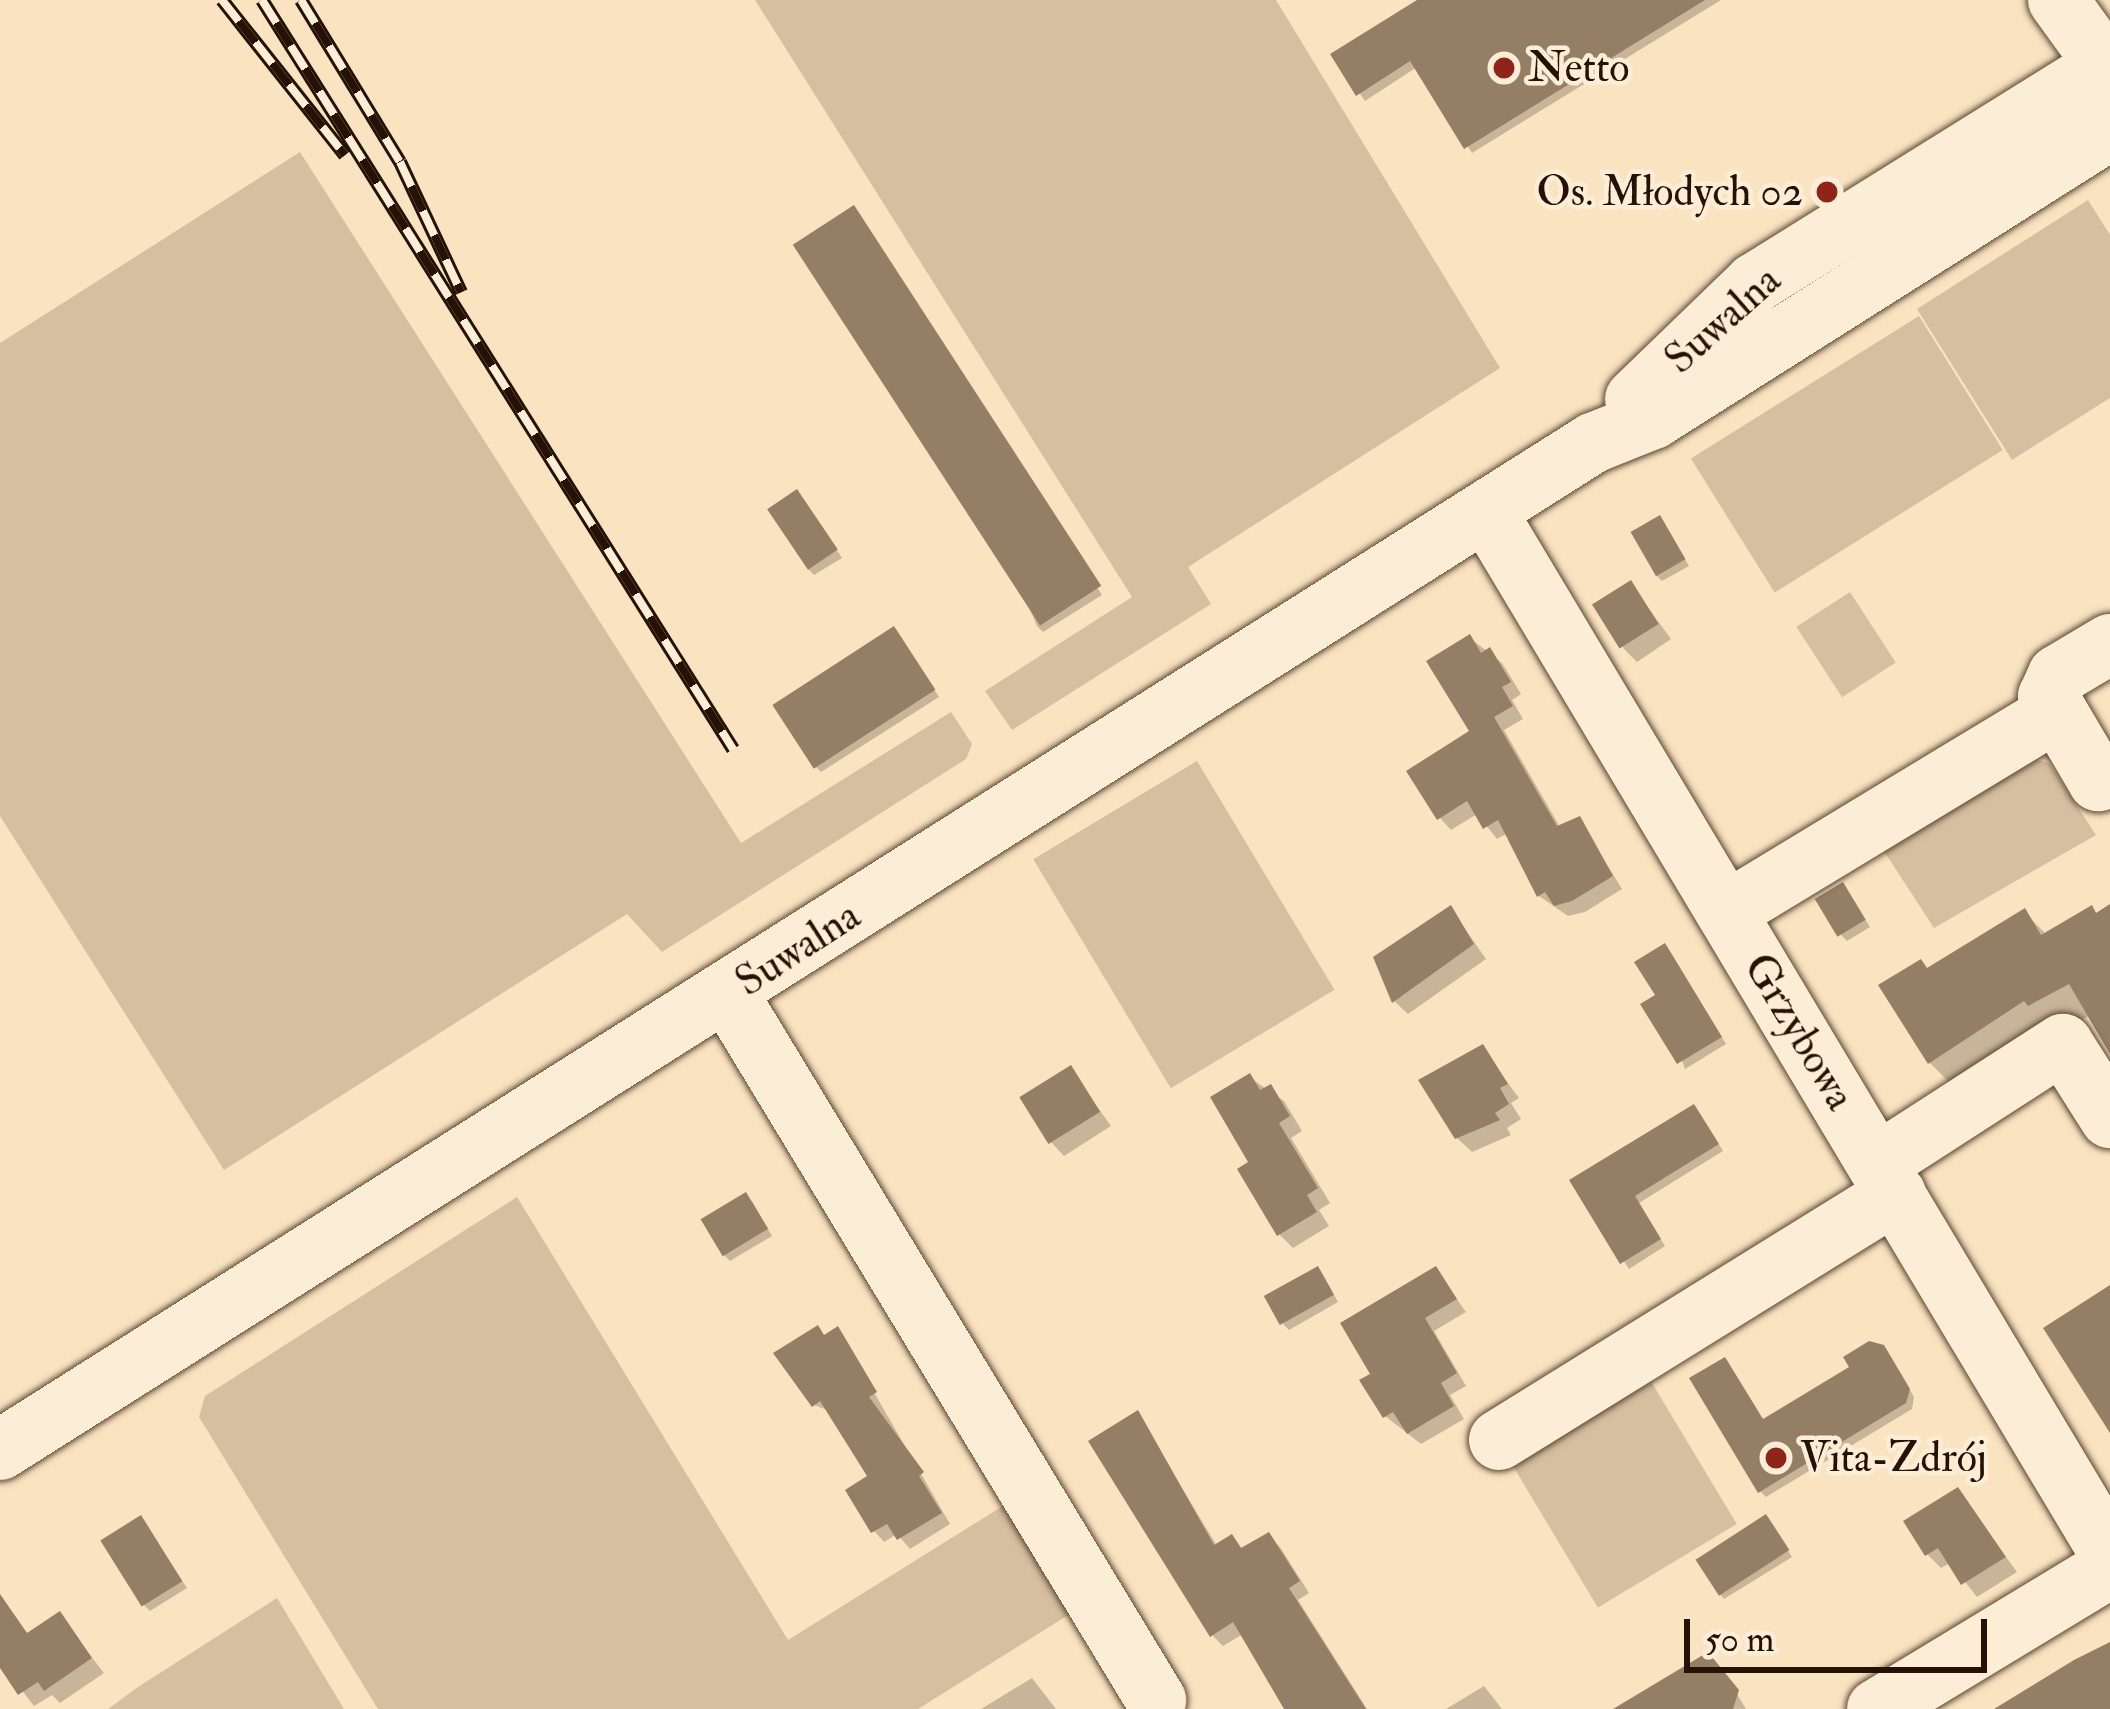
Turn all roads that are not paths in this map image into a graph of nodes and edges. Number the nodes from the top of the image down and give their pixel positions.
1 (2058, 0) edge
2 (2108, 66) edge
3 (2110, 130) edge
4 (1593, 442) junction
5 (1486, 511) junction
6 (2110, 644) edge
7 (2054, 714) junction
8 (2106, 785) edge
9 (1726, 912) junction
10 (728, 994) junction
11 (2110, 1118) edge
12 (1887, 1179) junction
13 (1499, 1441) dead end
14 (0, 1450) edge
15 (2110, 1554) edge
16 (2110, 1568) edge
17 (1156, 1700) dead end
18 (1877, 1709) edge

1 - 2 street
2 - 4 street, Suwalna
3 - 4 street, Suwalna
4 - 5 street, Suwalna
5 - 9 street, Grzybowa
5 - 10 street, Suwalna
6 - 7 street
7 - 8 street
7 - 9 street
9 - 12 street, Grzybowa
10 - 14 street, Suwalna
10 - 17 street
11 - 12 street
12 - 13 street
12 - 15 street, Grzybowa
16 - 18 street

